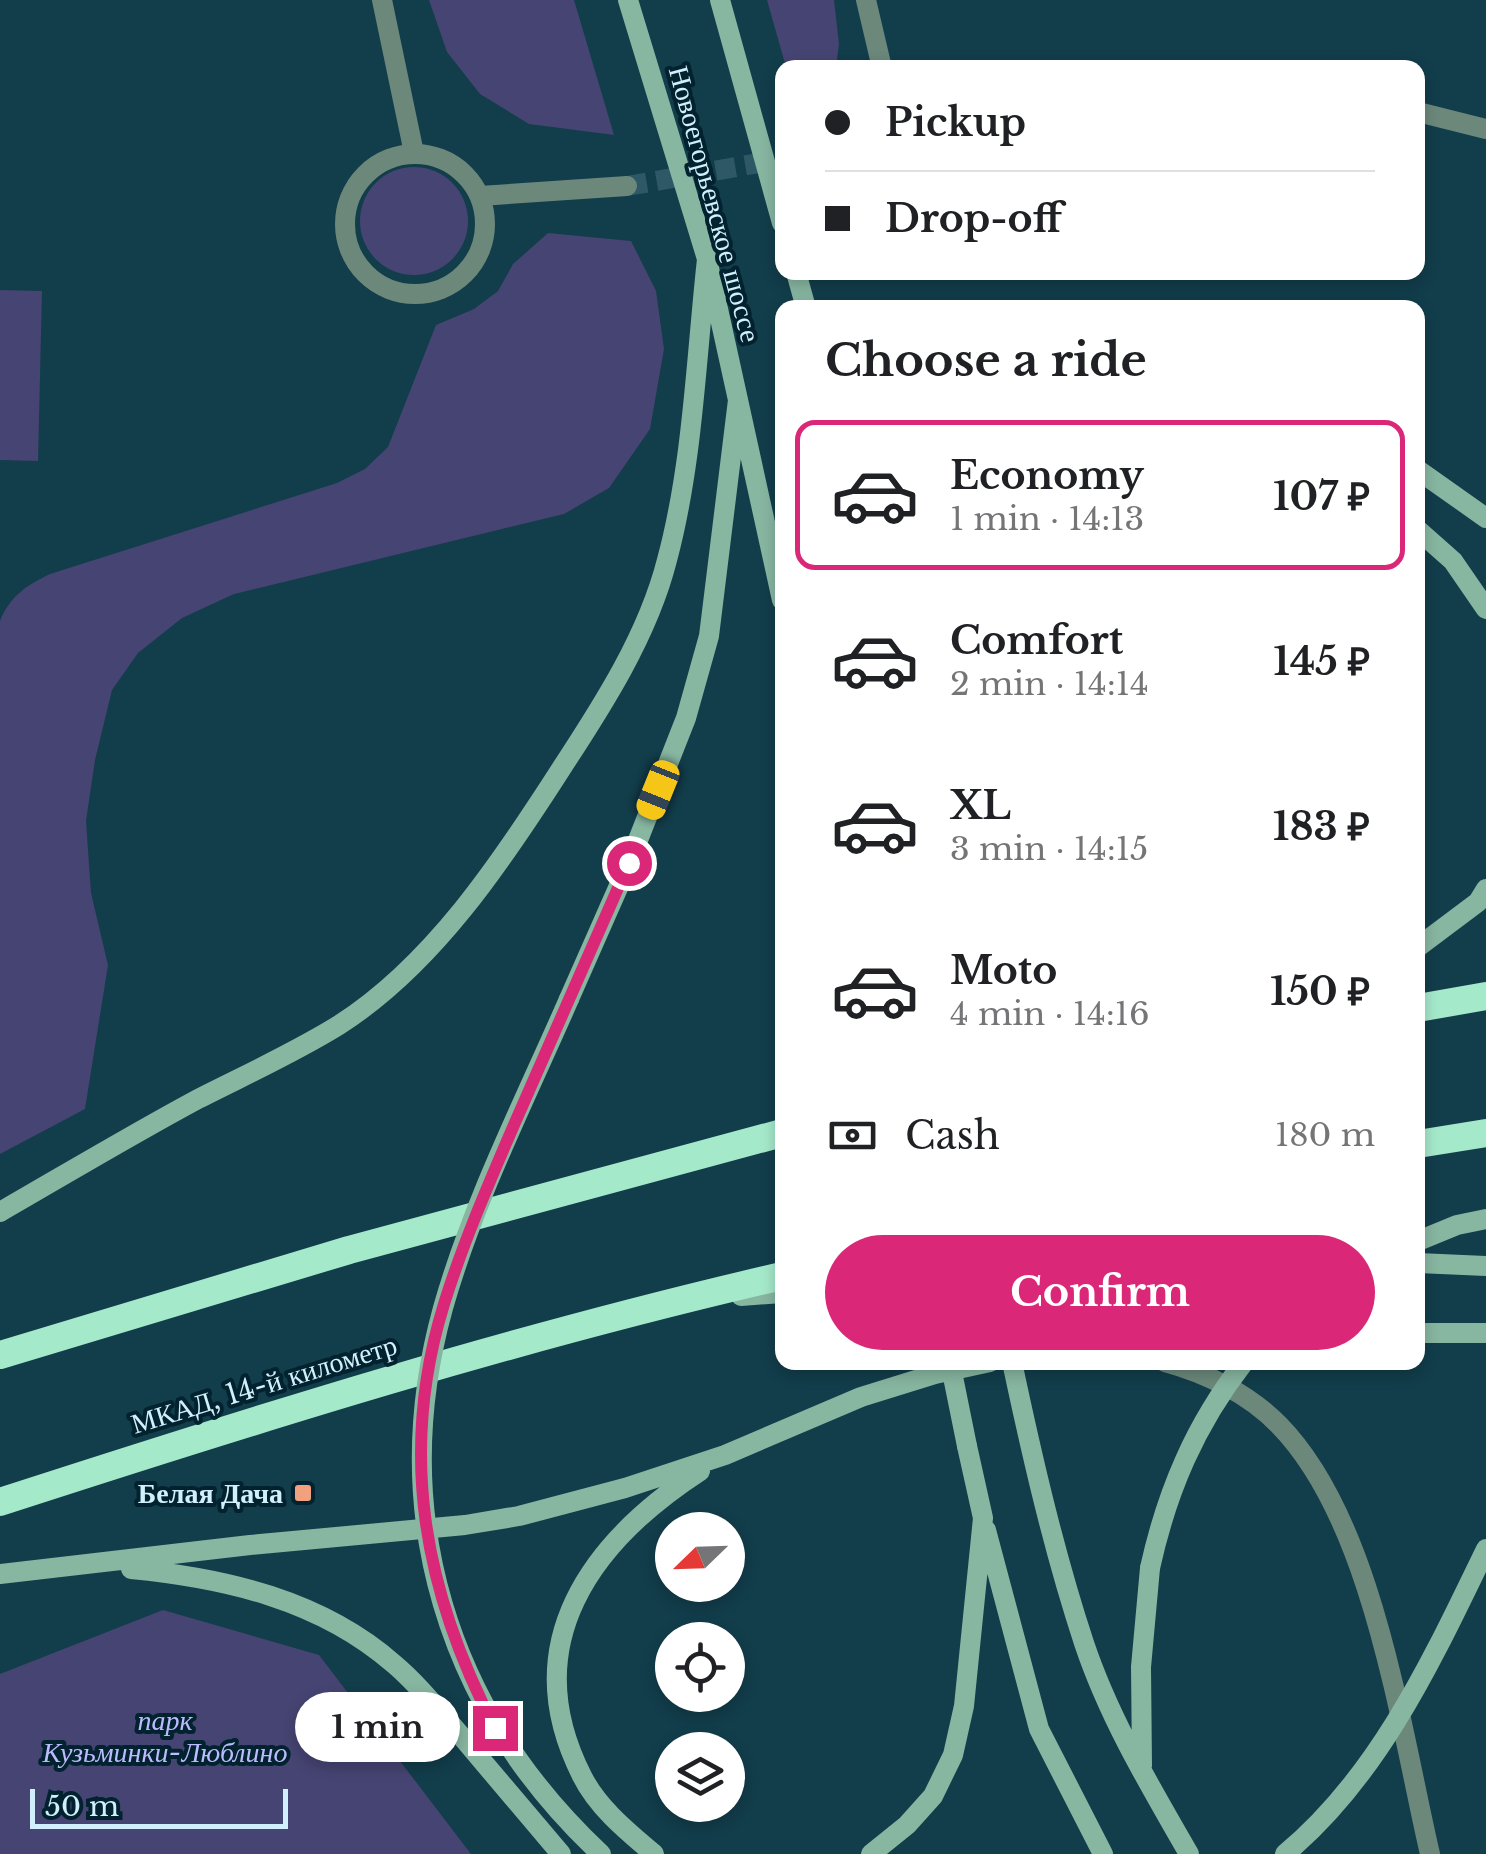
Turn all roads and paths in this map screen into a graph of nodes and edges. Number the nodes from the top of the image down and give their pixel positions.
1 (382, 0) edge
2 (628, 0) edge
3 (720, 0) edge
4 (866, 0) edge
5 (872, 27) junction
6 (870, 60) edge
7 (880, 60) edge
8 (1425, 114) edge
9 (1486, 130) edge
10 (414, 153) junction
11 (627, 186) tunnel mouth
12 (480, 196) junction
13 (775, 198) edge
14 (707, 260) junction
15 (738, 400) junction
16 (1425, 475) edge
17 (1486, 518) edge
18 (1425, 536) edge
19 (775, 568) edge
20 (1486, 609) edge
21 (1486, 889) edge
22 (1425, 942) edge
23 (1486, 996) edge
24 (1425, 1007) edge
25 (1486, 1133) edge
26 (775, 1135) edge
27 (1425, 1143) edge
28 (0, 1212) edge
29 (1486, 1219) edge
30 (1425, 1238) edge
31 (1425, 1264) edge
32 (1486, 1266) edge
33 (775, 1278) edge
34 (775, 1294) edge
35 (674, 1301) junction
36 (1486, 1332) edge
37 (1425, 1333) edge
38 (0, 1354) edge
39 (952, 1370) edge
40 (953, 1370) edge
41 (1014, 1370) edge
42 (1186, 1370) edge
43 (1238, 1370) edge
44 (725, 1455) junction
45 (0, 1502) edge
46 (983, 1518) junction
47 (1486, 1549) edge
48 (94, 1565) junction
49 (0, 1574) edge
50 (1142, 1773) junction
51 (561, 1854) edge
52 (601, 1854) edge
53 (654, 1854) edge
54 (871, 1854) edge
55 (1102, 1854) edge
56 (1189, 1854) edge
57 (1285, 1854) edge
58 (1430, 1854) edge

1 - 10 street
2 - 14 main road, Новоегорьевское шоссе
3 - 13 main road
4 - 5 street
5 - 6 street
5 - 7 street
8 - 9 street
10 - 12 street
10 - 12 street
11 - 12 street
14 - 15 main road, Новоегорьевское шоссе
14 - 28 main road
15 - 19 main road, Новоегорьевское шоссе
15 - 52 main road, bridge
16 - 17 main road
18 - 20 main road
21 - 22 main road
23 - 24 highway
25 - 27 highway
26 - 38 highway
29 - 30 main road
31 - 32 main road
33 - 35 highway, МКАД, 14-й километр
34 - 35 main road
35 - 45 highway, МКАД, 14-й километр
36 - 37 main road
39 - 46 main road, bridge
40 - 44 main road
41 - 50 main road
42 - 58 street
43 - 50 main road, bridge
44 - 48 main road
44 - 53 main road
46 - 54 main road
46 - 55 main road
47 - 57 main road, bridge
48 - 49 main road
48 - 51 main road
50 - 56 main road

